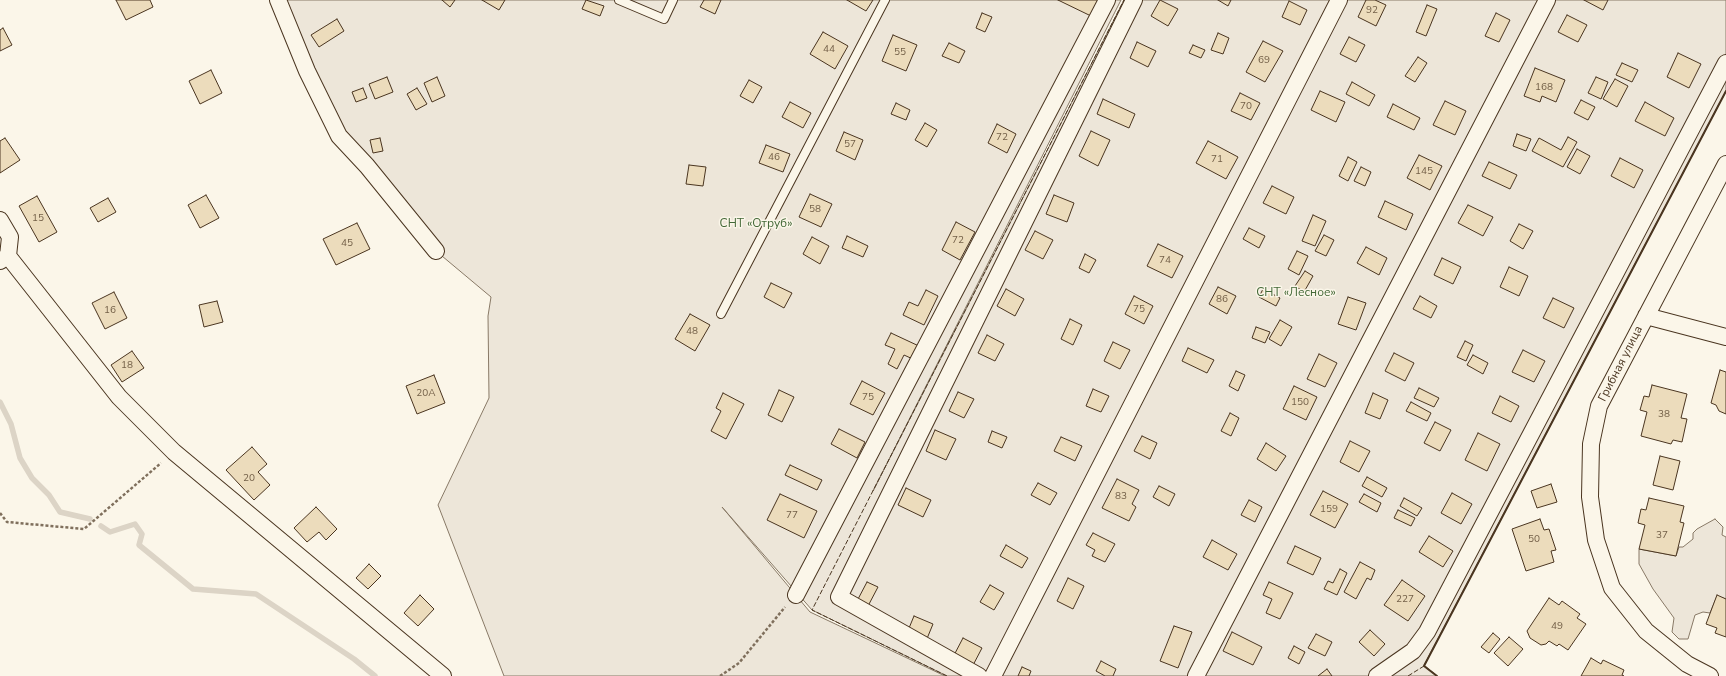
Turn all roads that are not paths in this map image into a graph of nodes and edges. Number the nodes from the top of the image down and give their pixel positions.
1 (278, 0) edge
2 (619, 0) edge
3 (673, 0) edge
4 (885, 0) edge
5 (1107, 0) edge
6 (1134, 0) edge
7 (1339, 0) edge
8 (1547, 0) edge
9 (1726, 63) edge
10 (1726, 164) edge
11 (0, 220) edge
12 (436, 251) dead end
13 (4, 258) edge
14 (721, 314) dead end
15 (1646, 316) junction
16 (1726, 338) edge
17 (796, 595) road end
18 (442, 676) edge
19 (979, 676) edge
20 (993, 676) edge
21 (1196, 676) edge
22 (1377, 676) edge
23 (1710, 676) edge

1 - 12 street
2 - 3 lane
4 - 14 lane
5 - 17 street
6 - 19 street
7 - 20 street
8 - 21 street
9 - 22 street
10 - 15 street, Грибная улица
11 - 13 street
13 - 18 street
15 - 16 street, Грибная улица
15 - 23 street, Грибная улица

